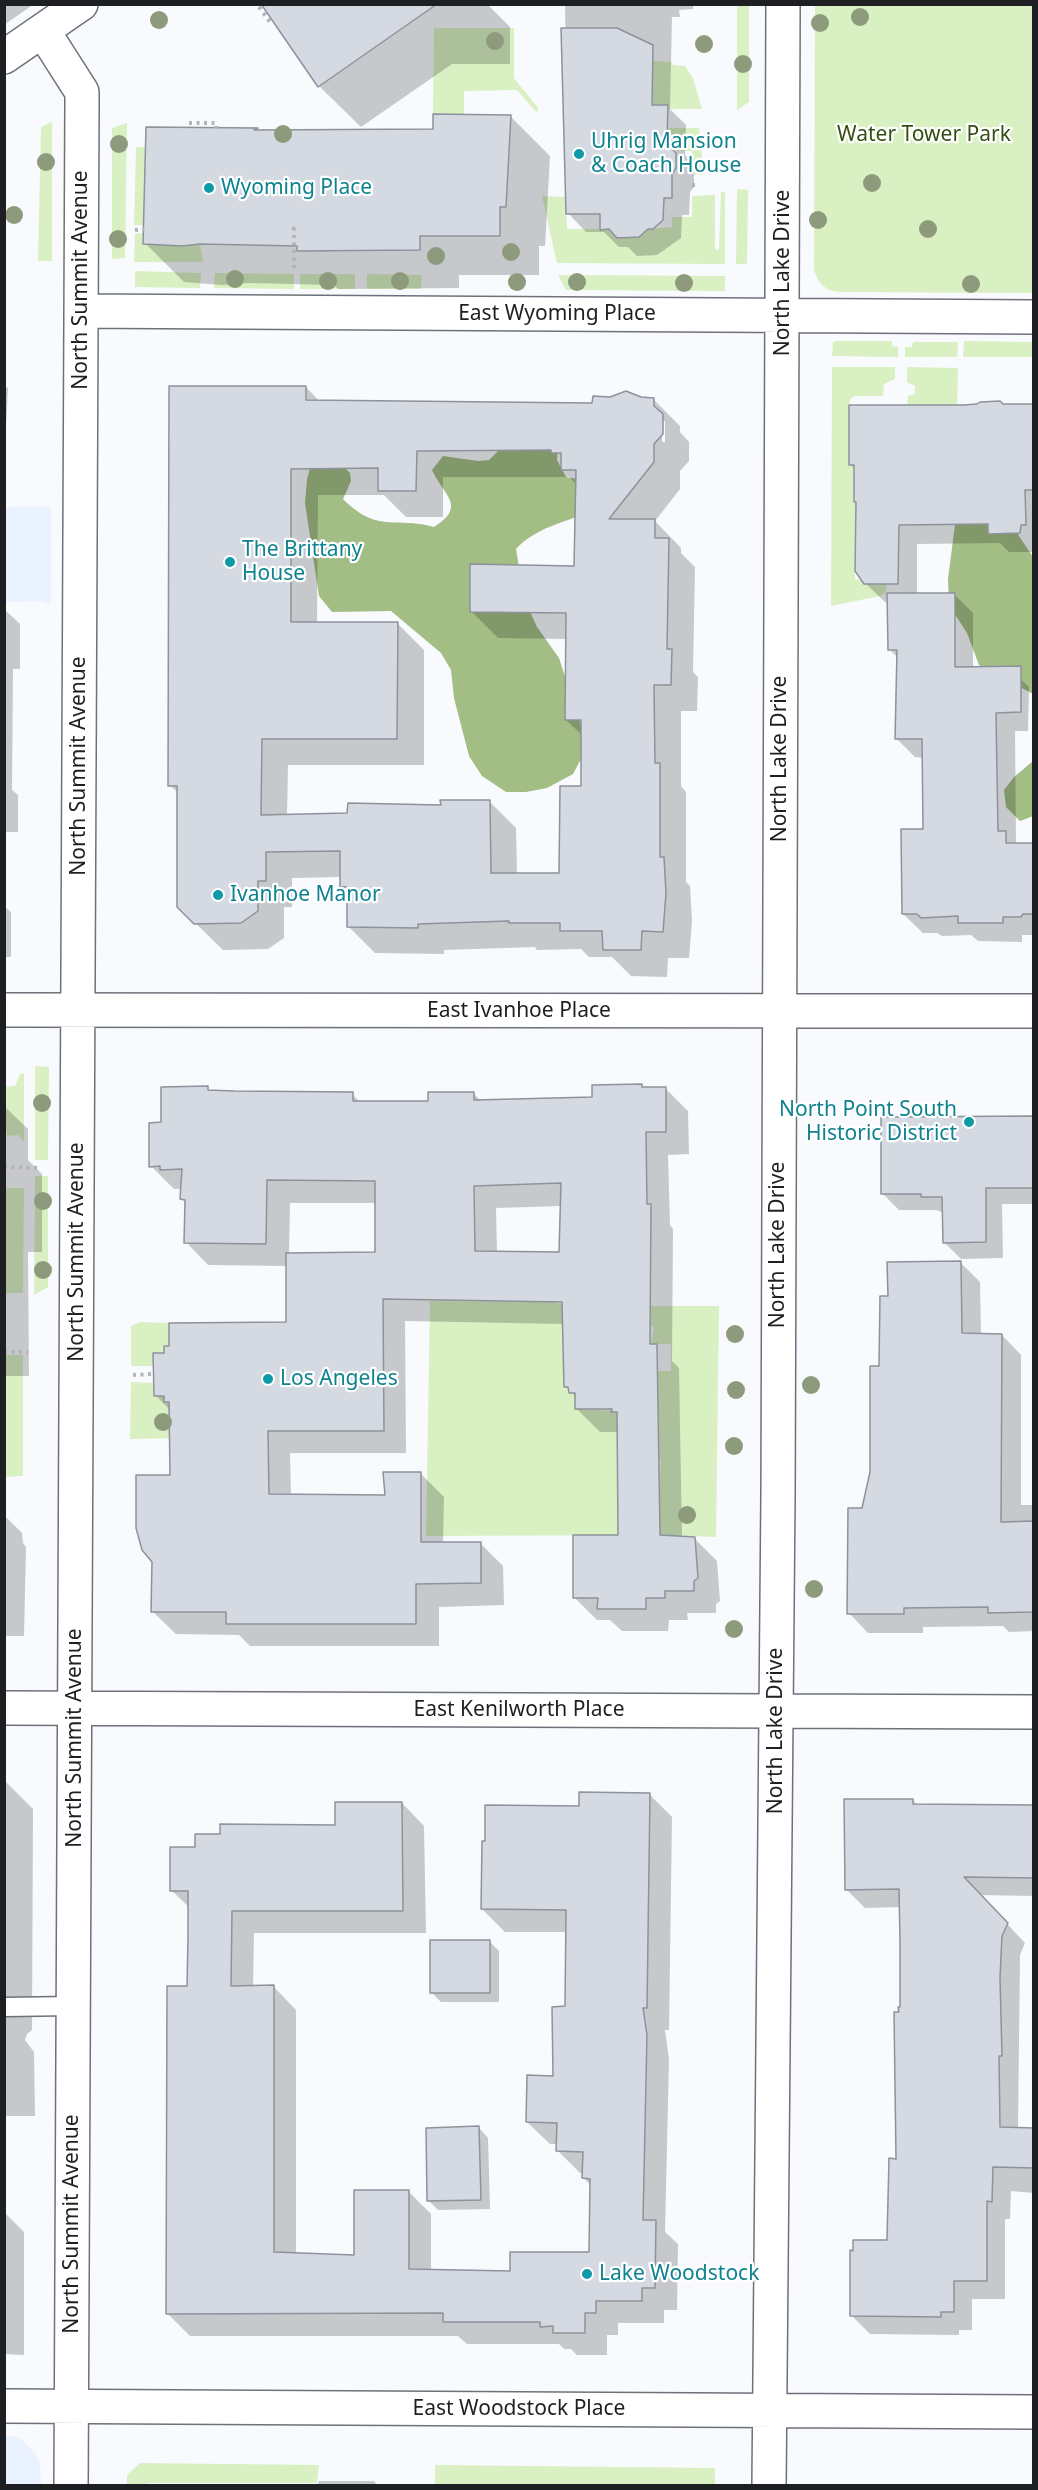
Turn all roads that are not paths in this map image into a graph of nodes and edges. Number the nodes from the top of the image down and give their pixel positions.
1 (81, 4) edge
2 (783, 4) edge
3 (43, 31) junction
4 (4, 57) edge
5 (81, 311) junction
6 (782, 315) junction
7 (1034, 316) edge
8 (4, 1010) edge
9 (78, 1011) junction
10 (779, 1011) junction
11 (1034, 1011) edge
12 (74, 1707) junction
13 (4, 1708) edge
14 (777, 1711) junction
15 (1034, 1712) edge
16 (73, 2006) junction
17 (4, 2007) edge
18 (4, 2406) edge
19 (71, 2407) junction
20 (770, 2410) junction
21 (1034, 2412) edge
22 (70, 2486) edge
23 (769, 2486) edge

1 - 3 street
2 - 6 street, North Lake Drive
3 - 4 street
3 - 5 street, North Summit Avenue
5 - 6 street, East Wyoming Place
5 - 9 street, North Summit Avenue
6 - 7 street, East Wyoming Place
6 - 10 street, North Lake Drive
8 - 9 street, East Ivanhoe Place
9 - 10 street, East Ivanhoe Place
9 - 12 street, North Summit Avenue
10 - 11 street, East Ivanhoe Place
10 - 14 street, North Lake Drive
12 - 13 street, East Kenilworth Place
12 - 14 street, East Kenilworth Place
12 - 16 street, North Summit Avenue
14 - 15 street, East Kenilworth Place
14 - 20 street, North Lake Drive
16 - 17 lane
16 - 19 street, North Summit Avenue
18 - 19 street, East Woodstock Place
19 - 20 street, East Woodstock Place
19 - 22 street, North Summit Avenue
20 - 21 street, East Woodstock Place
20 - 23 street, North Lake Drive

